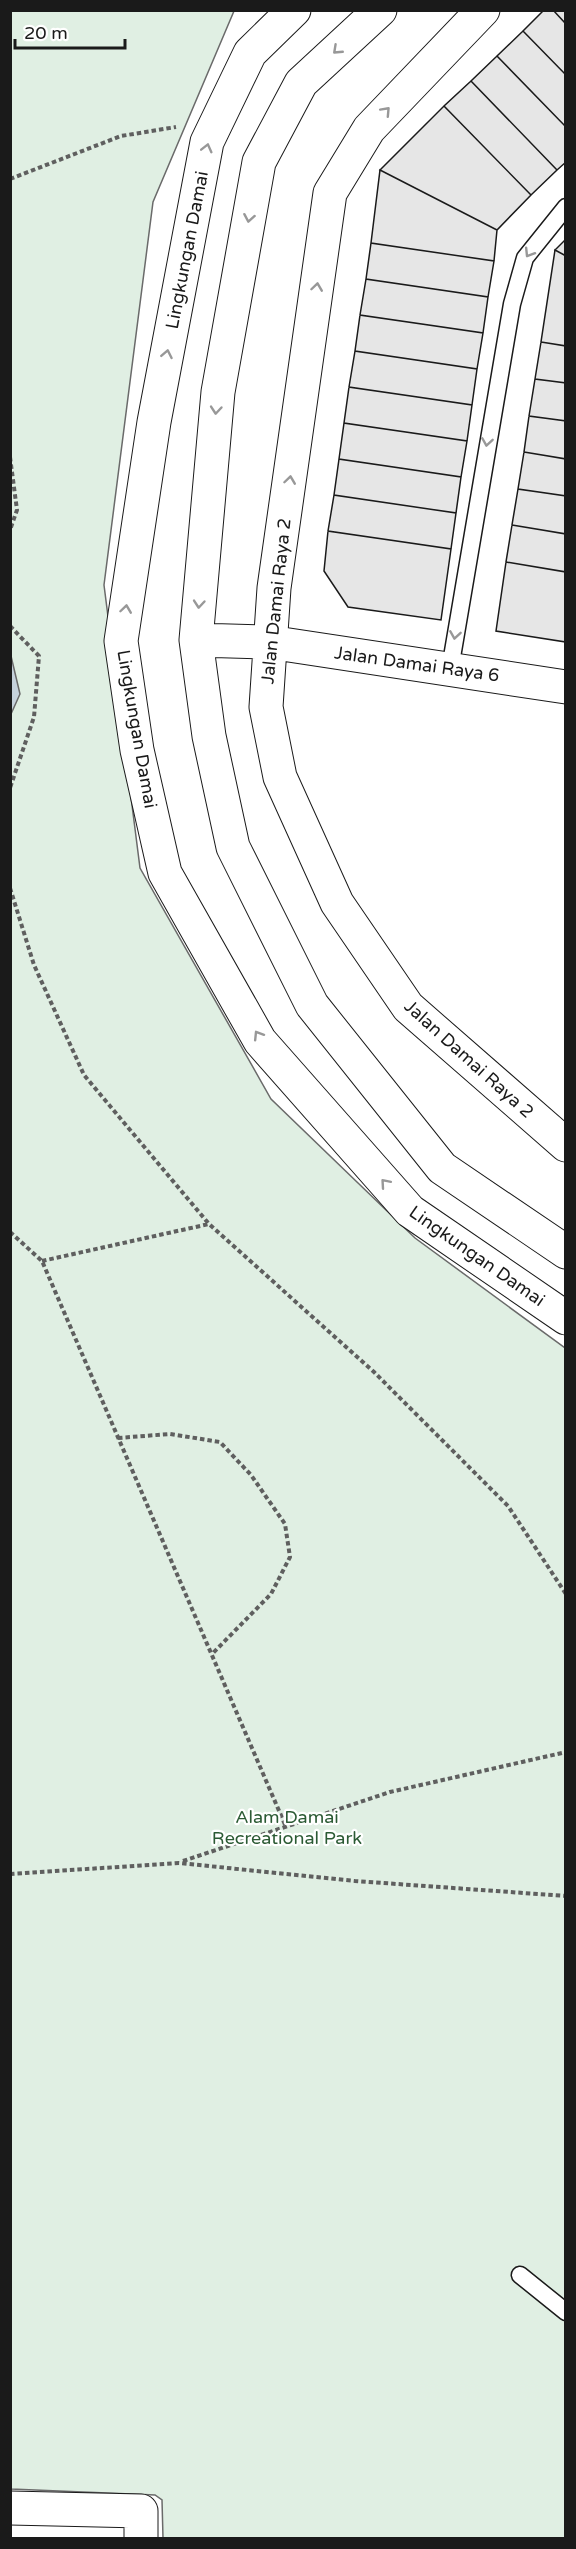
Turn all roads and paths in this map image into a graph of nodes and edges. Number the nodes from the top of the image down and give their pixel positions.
1 (294, 10) edge
2 (380, 10) edge
3 (483, 10) edge
4 (218, 120) junction
5 (10, 179) edge
6 (566, 207) edge
7 (10, 457) edge
8 (10, 530) edge
9 (10, 626) edge
10 (196, 640) junction
11 (269, 642) junction
12 (450, 669) junction
13 (566, 687) edge
14 (10, 788) edge
15 (10, 888) edge
16 (566, 1144) edge
17 (209, 1224) junction
18 (10, 1232) edge
19 (566, 1252) edge
20 (42, 1261) junction
21 (566, 1318) edge
22 (118, 1438) junction
23 (566, 1594) edge
24 (212, 1654) junction
25 (566, 1752) edge
26 (286, 1827) junction
27 (179, 1863) junction
28 (10, 1874) edge
29 (566, 1896) edge
30 (520, 2275) dead end
31 (566, 2312) edge
32 (10, 2508) edge
33 (141, 2538) edge

1 - 4 street, Lingkungan Damai
2 -> 10 street
11 -> 3 street, Jalan Damai Raya 2
4 - 5 path
21 -> 4 street, Lingkungan Damai
6 -> 12 lane
7 - 8 path
9 - 14 path
10 - 11 street, Jalan Damai Raya 6
10 - 19 street
11 - 12 street, Jalan Damai Raya 6
11 - 16 street, Jalan Damai Raya 2
12 - 13 street, Jalan Damai Raya 6
15 - 17 path
17 - 20 path
17 - 23 path
18 - 20 path
20 - 22 path
22 - 24 path
22 - 24 path
24 - 26 path
25 - 26 path
26 - 27 path
27 - 28 path
27 - 29 path
30 - 31 lane
32 - 33 street

